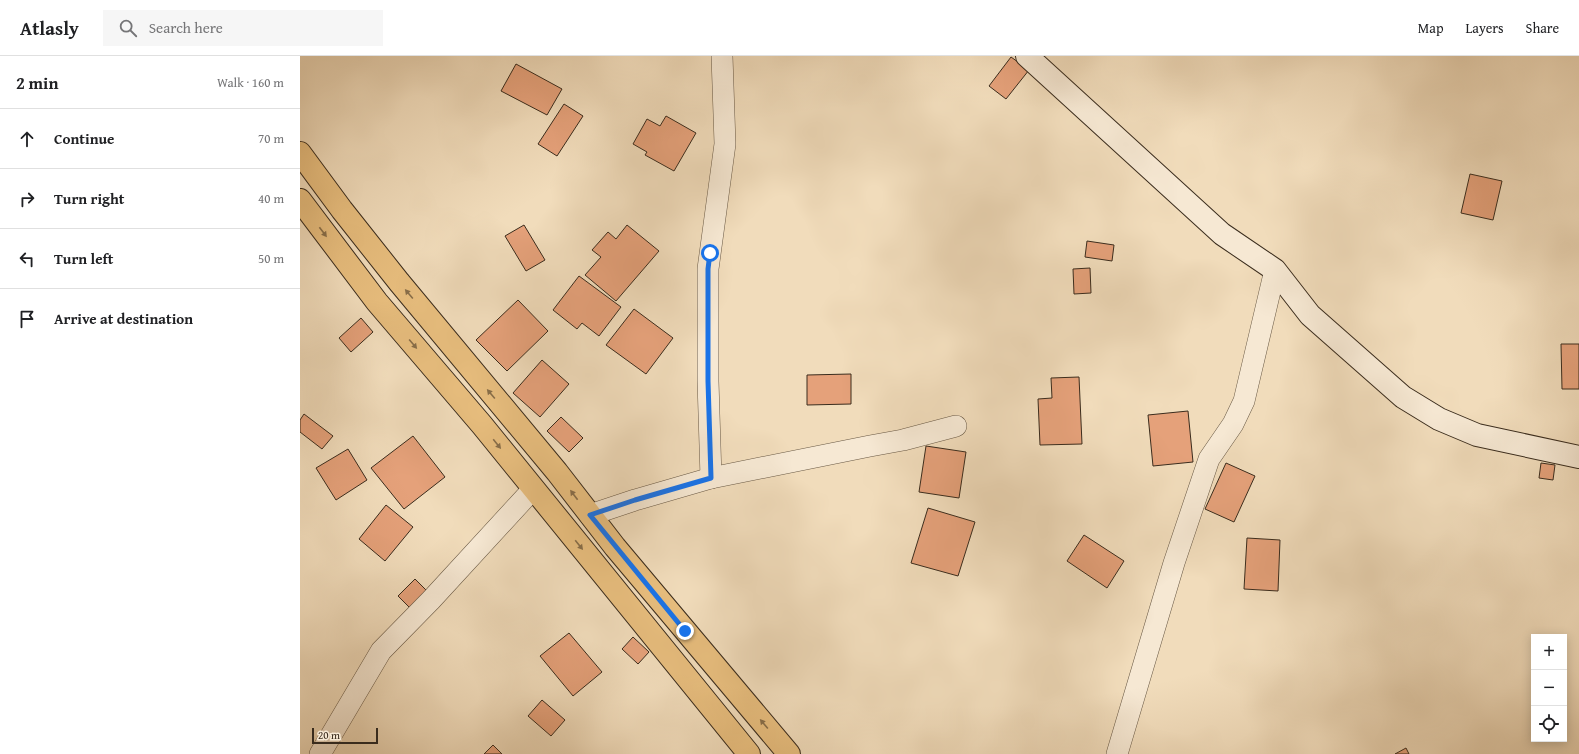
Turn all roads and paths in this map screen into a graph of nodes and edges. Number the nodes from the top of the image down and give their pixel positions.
1 (722, 56) edge
2 (1027, 56) edge
3 (300, 153) edge
4 (300, 200) edge
5 (1275, 270) junction
6 (956, 426) dead end
7 (1579, 456) edge
8 (711, 478) junction
9 (533, 489) junction
10 (590, 515) junction
11 (320, 754) edge
12 (749, 754) edge
13 (789, 754) edge
14 (1117, 754) edge

1 - 8 street
2 - 5 main road
10 -> 3 main road
4 -> 9 main road
5 - 7 main road
5 - 14 street
6 - 8 street
8 - 10 street
9 - 11 street
9 -> 12 main road
13 -> 10 main road

